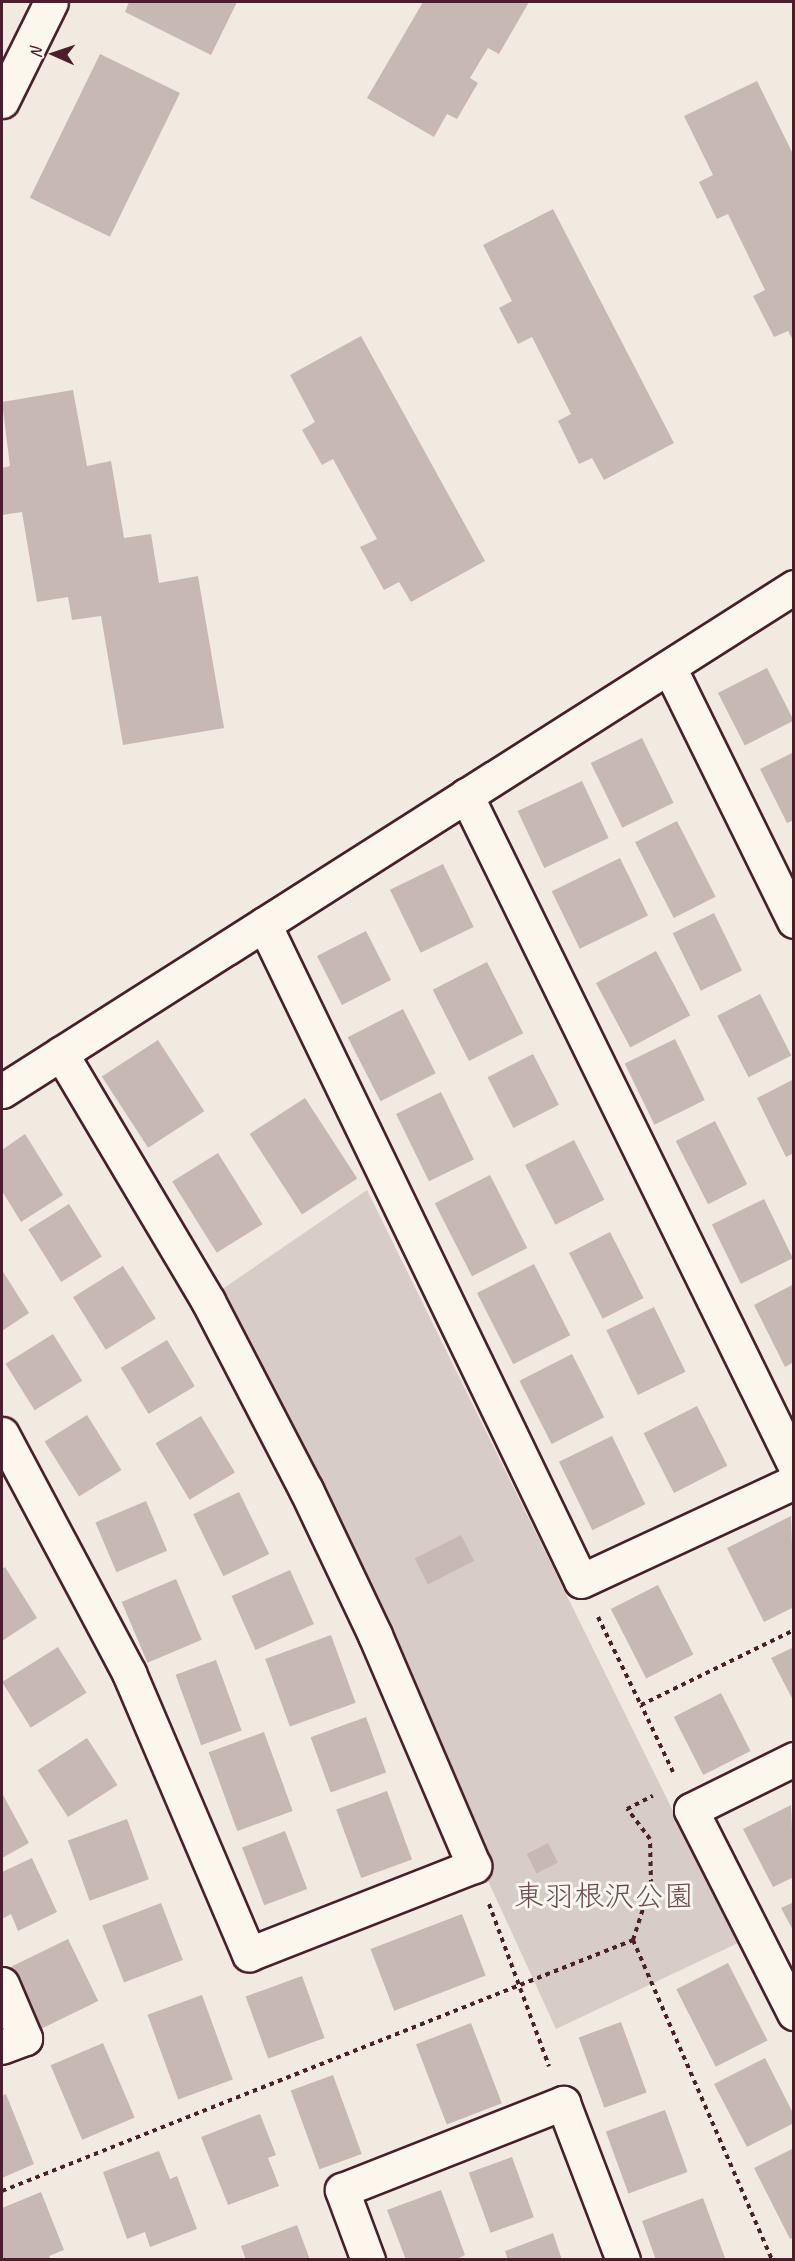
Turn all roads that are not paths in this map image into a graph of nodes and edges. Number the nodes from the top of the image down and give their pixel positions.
1 (51, 2) edge
2 (2, 101) edge
3 (794, 587) edge
4 (669, 666) junction
5 (466, 795) junction
6 (794, 921) edge
7 (264, 924) junction
8 (61, 1053) junction
9 (2, 1090) edge
10 (2, 1434) edge
11 (794, 1464) edge
12 (794, 1482) edge
13 (794, 1759) edge
14 (2, 1984) edge
15 (794, 2013) edge
16 (2, 2047) edge
17 (368, 2259) edge
18 (623, 2259) edge

1 - 2 street
3 - 4 street
4 - 5 street
4 - 6 street
5 - 7 street
5 - 11 street
7 - 8 street
7 - 12 street
8 - 9 street
8 - 10 street
13 - 15 street
14 - 16 street
17 - 18 street

